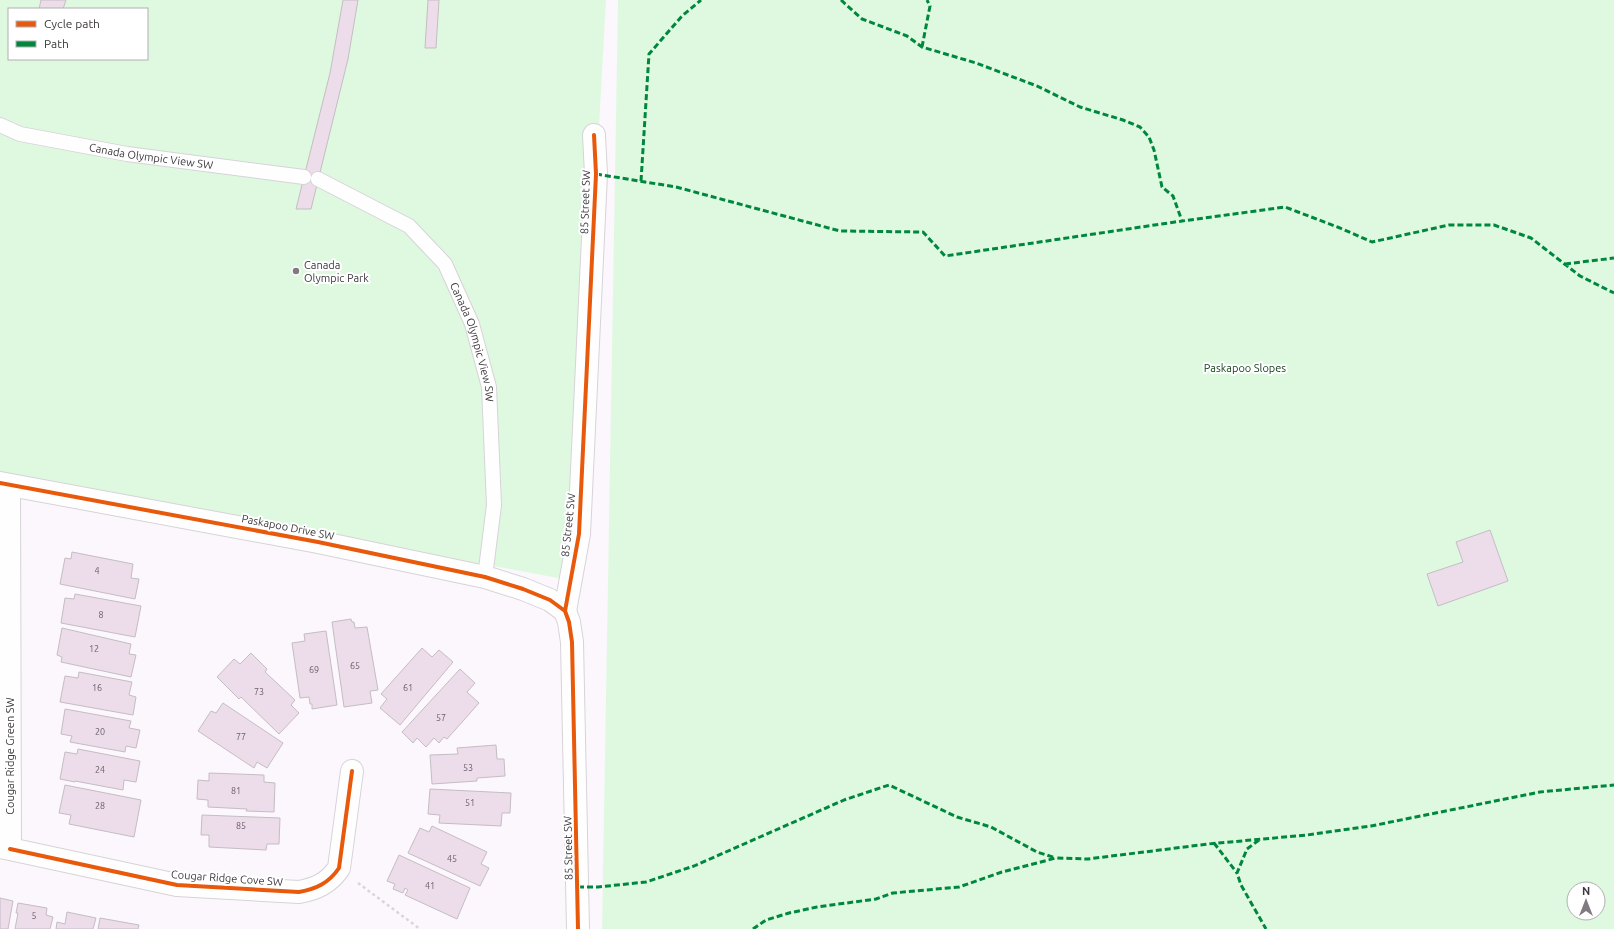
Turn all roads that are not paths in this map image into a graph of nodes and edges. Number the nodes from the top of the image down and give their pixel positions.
1 (0, 125) edge
2 (594, 135) dead end
3 (304, 177) dead end
4 (318, 179) dead end
5 (5, 484) edge
6 (485, 577) junction
7 (565, 612) junction
8 (352, 771) dead end
9 (5, 848) edge
10 (579, 924) edge

1 - 3 lane, Canada Olympic View SW
2 - 7 street, 85 Street SW
4 - 6 lane, Canada Olympic View SW
5 - 6 street, Paskapoo Drive SW
5 - 9 street, Cougar Ridge Green SW
6 - 7 street, Paskapoo Drive SW
7 - 10 street, 85 Street SW
8 - 9 street, Cougar Ridge Cove SW

